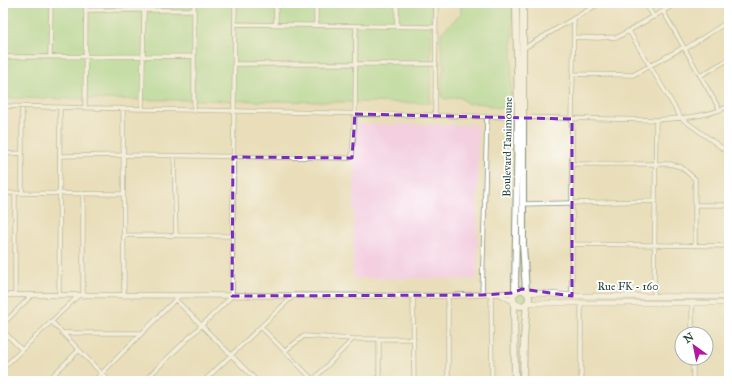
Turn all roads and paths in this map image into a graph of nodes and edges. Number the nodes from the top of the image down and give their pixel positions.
1 (51, 3) edge
2 (86, 3) edge
3 (132, 3) edge
4 (194, 3) edge
5 (235, 3) edge
6 (276, 3) edge
7 (316, 3) edge
8 (396, 3) edge
9 (436, 3) edge
10 (516, 3) edge
11 (523, 3) edge
12 (600, 3) edge
13 (645, 3) edge
14 (677, 3) edge
15 (726, 3) edge
16 (729, 7) edge
17 (86, 10) junction
18 (132, 10) junction
19 (144, 10) junction
20 (194, 10) junction
21 (663, 11) junction
22 (654, 17) junction
23 (574, 18) junction
24 (729, 21) edge
25 (235, 24) junction
26 (276, 24) junction
27 (316, 25) junction
28 (356, 26) junction
29 (397, 26) junction
30 (436, 27) junction
31 (628, 31) junction
32 (574, 37) junction
33 (524, 48) junction
34 (684, 48) junction
35 (3, 56) edge
36 (50, 56) junction
37 (85, 56) junction
38 (143, 56) junction
39 (194, 56) junction
40 (729, 59) edge
41 (234, 64) junction
42 (356, 64) junction
43 (436, 64) junction
44 (650, 66) junction
45 (573, 74) junction
46 (700, 76) junction
47 (3, 106) edge
48 (729, 106) edge
49 (22, 107) junction
50 (60, 108) junction
51 (85, 108) junction
52 (123, 109) junction
53 (142, 110) junction
54 (194, 110) junction
55 (720, 110) junction
56 (234, 111) junction
57 (355, 114) junction
58 (435, 116) junction
59 (487, 117) junction
60 (521, 118) junction
61 (572, 118) junction
62 (681, 118) junction
63 (656, 120) junction
64 (729, 153) edge
65 (3, 154) edge
66 (22, 154) junction
67 (123, 155) junction
68 (60, 156) junction
69 (174, 156) junction
70 (233, 157) junction
71 (572, 164) junction
72 (656, 164) junction
73 (3, 193) edge
74 (22, 193) junction
75 (15, 194) junction
76 (59, 194) junction
77 (83, 194) junction
78 (124, 194) junction
79 (656, 201) junction
80 (572, 203) junction
81 (524, 204) junction
82 (695, 205) junction
83 (729, 205) edge
84 (124, 235) junction
85 (176, 235) junction
86 (232, 236) junction
87 (572, 244) junction
88 (655, 245) junction
89 (695, 246) junction
90 (729, 246) edge
91 (526, 291) junction
92 (514, 292) junction
93 (500, 294) junction
94 (3, 295) edge
95 (14, 295) junction
96 (32, 295) junction
97 (482, 295) junction
98 (491, 295) junction
99 (59, 296) junction
100 (81, 296) junction
101 (124, 296) junction
102 (232, 296) junction
103 (294, 296) junction
104 (413, 296) junction
105 (448, 296) junction
106 (572, 296) junction
107 (654, 296) junction
108 (729, 297) edge
109 (178, 298) junction
110 (581, 302) junction
111 (692, 302) junction
112 (514, 303) junction
113 (527, 303) junction
114 (729, 303) edge
115 (52, 322) junction
116 (3, 324) edge
117 (201, 325) junction
118 (692, 326) edge
119 (261, 327) junction
120 (3, 331) edge
121 (62, 333) junction
122 (142, 333) junction
123 (353, 339) junction
124 (379, 339) junction
125 (414, 339) junction
126 (22, 350) junction
127 (79, 350) junction
128 (285, 351) junction
129 (231, 355) junction
130 (693, 366) edge
131 (3, 368) edge
132 (102, 374) junction
133 (313, 380) edge
134 (47, 381) edge
135 (94, 381) edge
136 (109, 381) edge
137 (144, 381) edge
138 (205, 381) edge
139 (257, 381) edge
140 (379, 381) edge
141 (414, 381) edge
142 (448, 381) edge
143 (492, 381) edge
144 (515, 381) edge
145 (523, 381) edge
146 (581, 381) edge
147 (693, 381) edge

1 - 36 street
2 - 17 street
3 - 18 street
4 - 20 street
5 - 25 street
6 - 26 street
7 - 27 street
8 - 29 street
9 - 30 street
10 - 60 main road, Boulevard Tanimoune
11 - 33 main road, Boulevard Tanimoune
12 - 23 street
13 - 22 street
14 - 21 street
15 - 16 street
17 - 18 street
17 - 37 street
18 - 19 street
19 - 20 street
19 - 38 street
20 - 39 street
21 - 22 street
21 - 34 street
22 - 31 street
23 - 32 street
23 - 33 street
24 - 34 street
25 - 26 street
25 - 41 street
26 - 27 street
27 - 28 street
28 - 29 street
28 - 42 street
29 - 30 street
30 - 43 street
31 - 32 street
31 - 44 street
32 - 45 street
33 - 60 main road, Boulevard Tanimoune
34 - 44 street
34 - 46 street
35 - 36 street
36 - 37 street
37 - 38 street
37 - 51 street
38 - 39 street
38 - 53 street
39 - 54 street
40 - 46 street
41 - 42 street
41 - 56 street
42 - 43 street
42 - 57 street
43 - 58 street
44 - 45 street
44 - 62 street
45 - 61 street
46 - 55 street
47 - 49 street
48 - 55 street
49 - 50 street
49 - 66 street
50 - 51 street
50 - 68 street
51 - 52 street
52 - 53 street
52 - 67 street
53 - 54 street
54 - 56 street
55 - 62 street
56 - 57 street
56 - 70 street
57 - 58 street
57 - 70 street
58 - 59 street
59 - 60 street
59 - 97 street
60 - 61 street
60 - 81 main road, Boulevard Tanimoune
60 - 92 main road, Boulevard Tanimoune
61 - 63 street
61 - 71 street
62 - 63 street
62 - 64 street
63 - 72 street
65 - 66 street
66 - 74 street
67 - 68 street
67 - 69 street
67 - 78 street
68 - 76 street
69 - 70 street
69 - 85 street
70 - 86 street
71 - 72 street
71 - 80 street
72 - 79 street
72 - 82 street
73 - 75 street
74 - 75 street
74 - 76 street
75 - 95 street
76 - 77 street
76 - 99 street
77 - 78 street
77 - 100 street
78 - 84 street
79 - 80 street
79 - 88 street
80 - 81 street
80 - 87 street
81 - 91 main road, Boulevard Tanimoune
82 - 83 street
82 - 89 street
84 - 85 street
84 - 101 street
85 - 86 street
86 - 102 street
87 - 88 street
87 - 106 street
88 - 89 street
88 - 107 street
89 - 90 street
91 - 92 main road
91 - 106 main road, Rue FK - 160
91 - 113 main road
92 - 93 street
92 - 112 main road
93 - 98 street
93 - 112 street
94 - 95 street
95 - 96 street
96 - 99 street
96 - 116 street
97 - 98 street
97 - 105 street
98 - 143 street
99 - 100 street
100 - 101 street
100 - 115 street
101 - 109 street
102 - 103 street
102 - 109 street
102 - 117 street
103 - 104 street
103 - 119 street
104 - 105 street
104 - 125 street
105 - 142 street
106 - 107 main road, Rue FK - 160
107 - 108 main road, Rue FK - 160
109 - 117 street
109 - 122 street
110 - 111 main road, Rue FK - 160
110 - 113 main road, Rue FK - 160
110 - 146 street
111 - 114 main road, Rue FK - 160
111 - 118 street
112 - 113 main road
112 - 144 main road
113 - 145 main road
115 - 121 street
115 - 126 street
117 - 129 street
117 - 137 street
119 - 128 street
119 - 129 street
120 - 126 street
121 - 122 street
121 - 127 street
122 - 132 street
123 - 124 street
123 - 128 street
123 - 133 street
124 - 125 street
124 - 140 street
125 - 141 street
126 - 131 street
127 - 132 street
127 - 134 street
128 - 133 street
129 - 138 street
129 - 139 street
130 - 147 street
132 - 135 street
132 - 136 street

